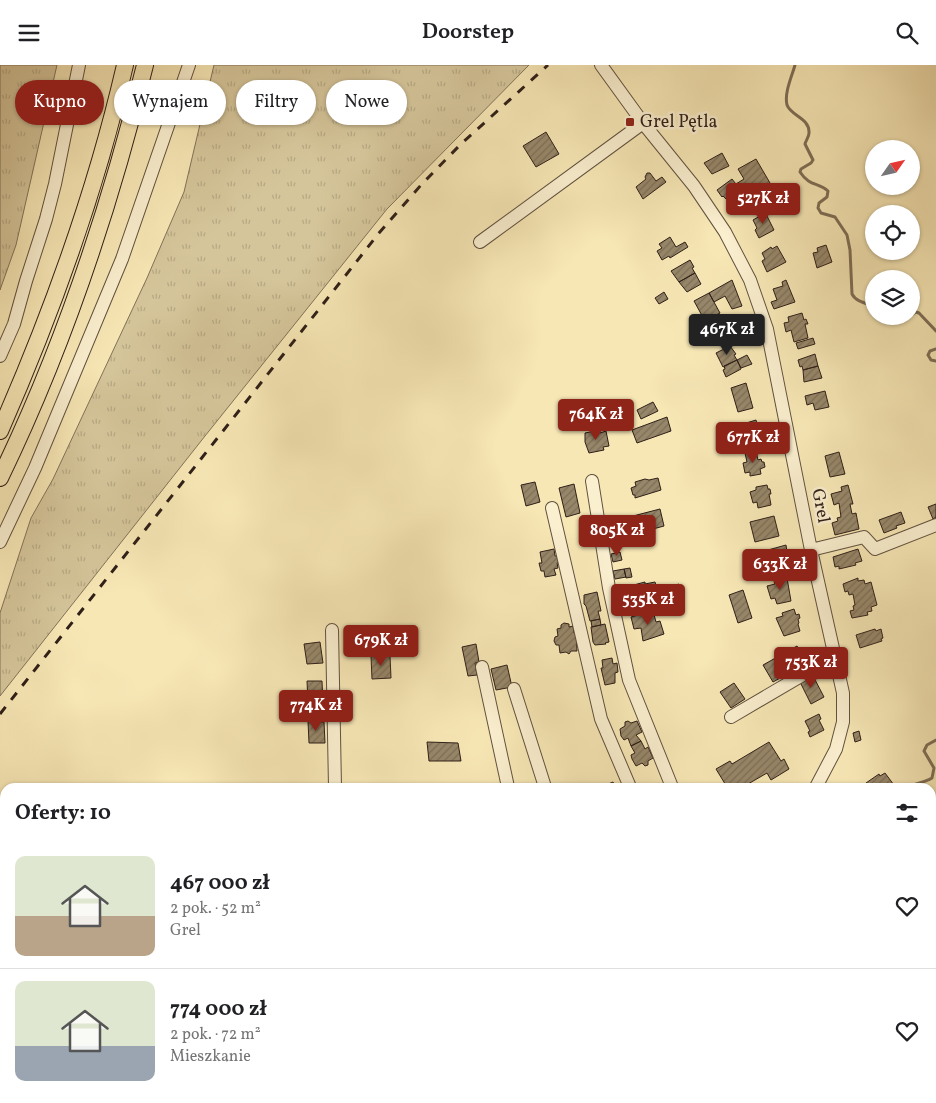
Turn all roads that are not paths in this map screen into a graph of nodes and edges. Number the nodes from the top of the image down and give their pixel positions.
1 (79, 65) edge
2 (126, 65) edge
3 (145, 65) edge
4 (188, 65) edge
5 (601, 65) edge
6 (643, 123) junction
7 (480, 242) dead end
8 (0, 356) edge
9 (0, 431) edge
10 (0, 478) edge
11 (592, 481) dead end
12 (552, 508) dead end
13 (936, 525) edge
14 (0, 542) edge
15 (811, 550) junction
16 (332, 630) dead end
17 (836, 656) junction
18 (482, 667) dead end
19 (514, 689) dead end
20 (731, 717) dead end
21 (335, 783) edge
22 (507, 783) edge
23 (544, 783) edge
24 (628, 783) edge
25 (670, 783) edge
26 (818, 783) edge

1 - 8 street
2 - 9 main road
3 - 10 main road
4 - 14 street
5 - 6 street, Grel
6 - 7 street
6 - 15 street, Grel
11 - 25 street
12 - 24 street
13 - 15 street
15 - 17 street, Grel
16 - 21 street
17 - 20 street
17 - 26 street, Grel
18 - 22 street
19 - 23 street

